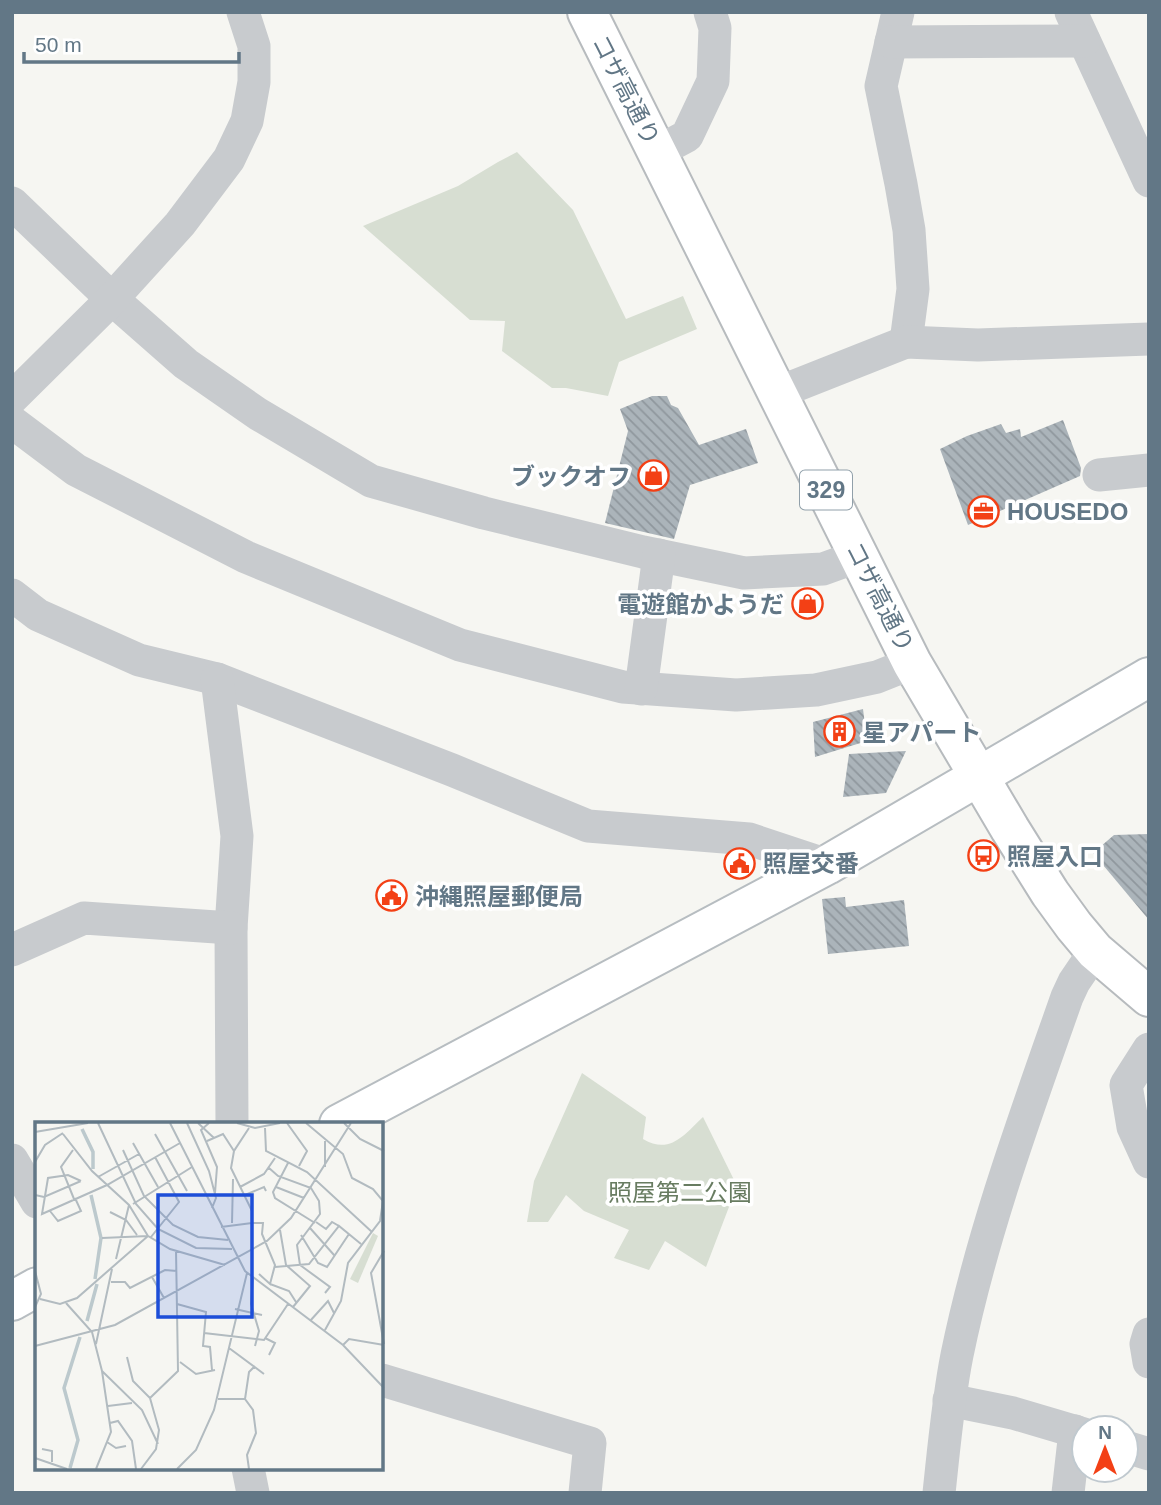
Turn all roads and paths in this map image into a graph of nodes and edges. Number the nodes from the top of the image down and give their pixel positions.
1 (587, 12) edge
2 (710, 12) edge
3 (244, 14) edge
4 (894, 27) edge
5 (1078, 27) edge
6 (657, 152) junction
7 (1149, 181) edge
8 (12, 203) edge
9 (112, 299) junction
10 (1149, 339) edge
11 (906, 342) junction
12 (777, 393) junction
13 (12, 398) edge
14 (12, 422) edge
15 (1149, 470) edge
16 (1099, 475) dead end
17 (659, 555) junction
18 (859, 556) junction
19 (12, 595) edge
20 (912, 663) junction
21 (1149, 677) edge
22 (217, 679) junction
23 (641, 690) junction
24 (980, 777) junction
25 (827, 866) junction
26 (231, 928) junction
27 (12, 950) edge
28 (1095, 951) junction
29 (1149, 997) edge
30 (1149, 1049) edge
31 (232, 1122) edge
32 (343, 1122) edge
33 (12, 1160) edge
34 (1149, 1162) edge
35 (35, 1199) edge
36 (35, 1288) edge
37 (12, 1301) edge
38 (1149, 1334) edge
39 (1149, 1362) edge
40 (383, 1380) edge
41 (949, 1400) junction
42 (1070, 1430) edge
43 (248, 1470) edge
44 (253, 1493) edge
45 (585, 1493) edge
46 (939, 1493) edge

1 - 6 main road, コザ高通り / 329
2 - 6 street
3 - 9 street
4 - 5 street
4 - 11 street
5 - 7 street
6 - 12 main road, コザ高通り / 329
8 - 9 street
9 - 13 street
9 - 17 street
10 - 11 street
11 - 12 street
12 - 18 main road, コザ高通り / 329
14 - 23 street
15 - 16 street
17 - 18 street
17 - 23 street
18 - 20 main road, コザ高通り / 329
19 - 22 street
20 - 23 street
20 - 24 main road, コザ高通り / 329
21 - 24 main road
22 - 25 street
22 - 26 street
24 - 25 main road
24 - 28 main road, コザ高通り / 329
25 - 32 main road
26 - 27 street
26 - 31 street
28 - 29 main road, コザ高通り / 329
28 - 41 street
30 - 34 street
33 - 35 street
36 - 37 main road
38 - 39 street
40 - 45 street
41 - 42 street
41 - 46 street
43 - 44 street

